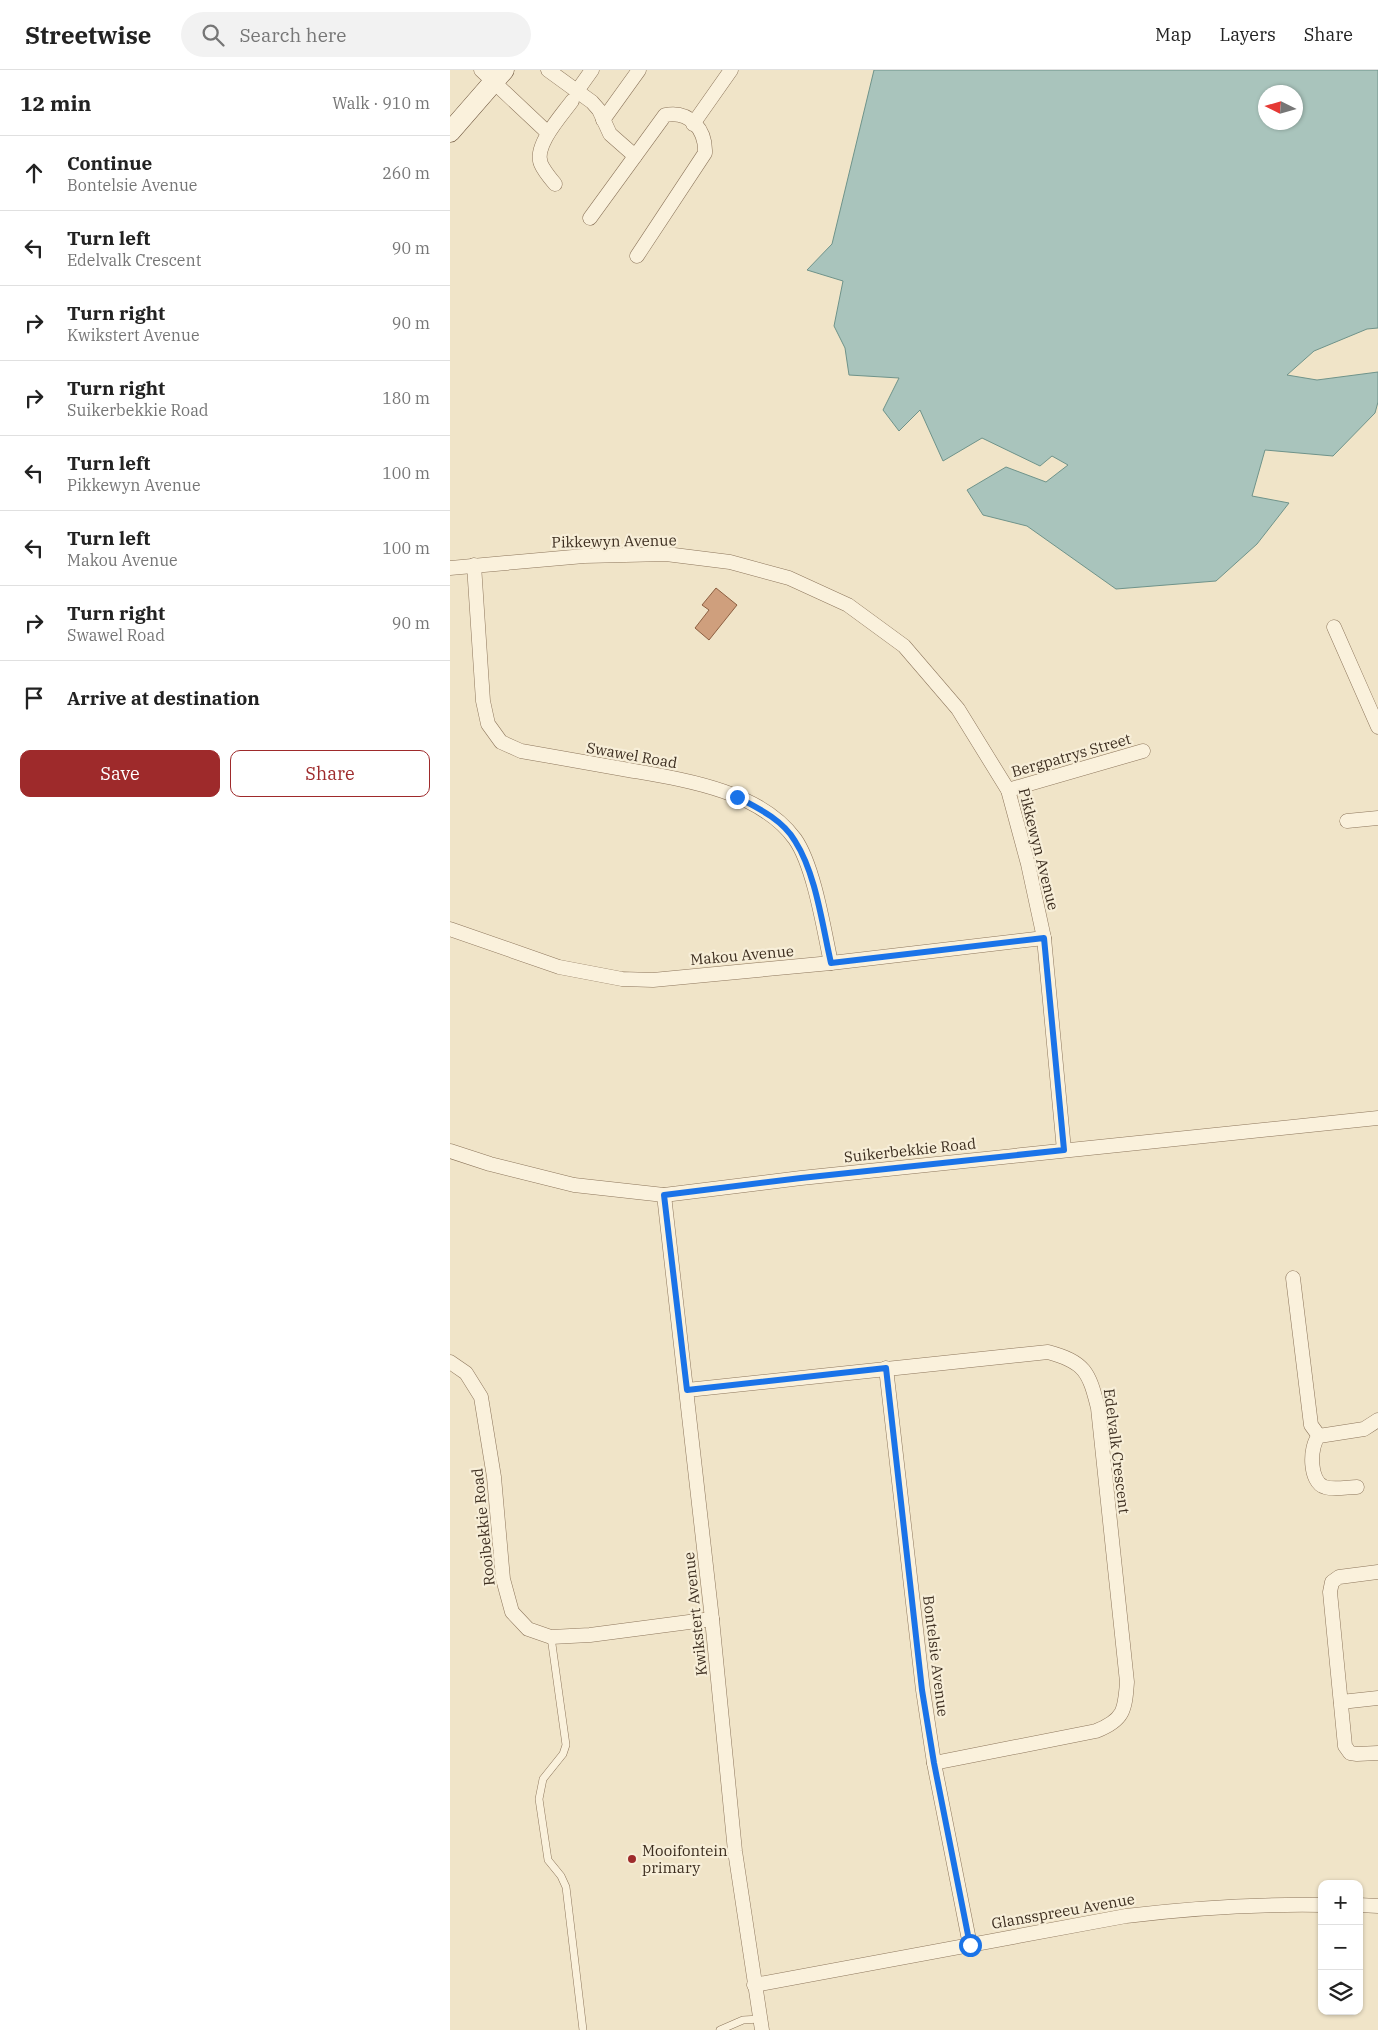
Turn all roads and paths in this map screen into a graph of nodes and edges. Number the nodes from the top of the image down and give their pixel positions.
1 (548, 70) edge
2 (592, 70) edge
3 (639, 70) edge
4 (732, 70) edge
5 (493, 74) edge
6 (574, 96) junction
7 (603, 120) junction
8 (693, 124) junction
9 (450, 132) edge
10 (548, 133) junction
11 (635, 156) junction
12 (555, 184) dead end
13 (590, 218) dead end
14 (638, 256) dead end
15 (474, 565) junction
16 (450, 568) edge
17 (1334, 627) dead end
18 (1378, 727) edge
19 (1143, 751) dead end
20 (1008, 790) junction
21 (1378, 818) edge
22 (1347, 821) dead end
23 (450, 929) edge
24 (1044, 938) junction
25 (831, 963) junction
26 (1378, 1118) edge
27 (1064, 1150) junction
28 (450, 1151) edge
29 (664, 1195) junction
30 (1293, 1278) dead end
31 (450, 1362) edge
32 (886, 1368) junction
33 (687, 1390) junction
34 (1378, 1420) edge
35 (1318, 1436) junction
36 (1357, 1487) dead end
37 (1378, 1572) edge
38 (712, 1619) junction
39 (551, 1637) junction
40 (1378, 1698) edge
41 (1341, 1702) junction
42 (1378, 1753) edge
43 (934, 1763) junction
44 (1318, 1905) edge
45 (1363, 1906) edge
46 (1378, 1906) edge
47 (970, 1945) junction
48 (754, 1985) junction
49 (761, 2024) edge
50 (583, 2030) edge
51 (720, 2030) edge

1 - 6 street
2 - 6 street
3 - 7 street
4 - 8 street
5 - 9 street
5 - 10 street
6 - 7 street
6 - 10 street
7 - 11 street
8 - 11 street
8 - 14 street
10 - 12 street
11 - 13 street
15 - 16 street, Pikkewyn Avenue
15 - 20 street, Pikkewyn Avenue
15 - 25 street, Swawel Road
17 - 18 street
19 - 20 street, Bergpatrys Street
20 - 24 street, Pikkewyn Avenue
21 - 22 street
23 - 25 street, Makou Avenue
24 - 25 street, Makou Avenue
24 - 27 street, Pikkewyn Avenue
26 - 27 street, Suikerbekkie Road
27 - 29 street, Suikerbekkie Road
28 - 29 street, Suikerbekkie Road
29 - 33 street, Kwikstert Avenue
30 - 35 street
31 - 39 street, Rooibekkie Road
32 - 33 street, Edelvalk Crescent
32 - 43 street, Bontelsie Avenue
32 - 43 street, Edelvalk Crescent
33 - 38 street, Kwikstert Avenue
34 - 35 street
35 - 36 street
37 - 41 street
38 - 39 street, Rooibekkie Road
38 - 48 street, Kwikstert Avenue
39 - 50 lane
40 - 41 street
41 - 42 street
43 - 47 street, Bontelsie Avenue
44 - 47 street, Glansspreeu Avenue
45 - 46 street
47 - 48 street, Glansspreeu Avenue
48 - 49 street, Kwikstert Avenue
49 - 51 lane

